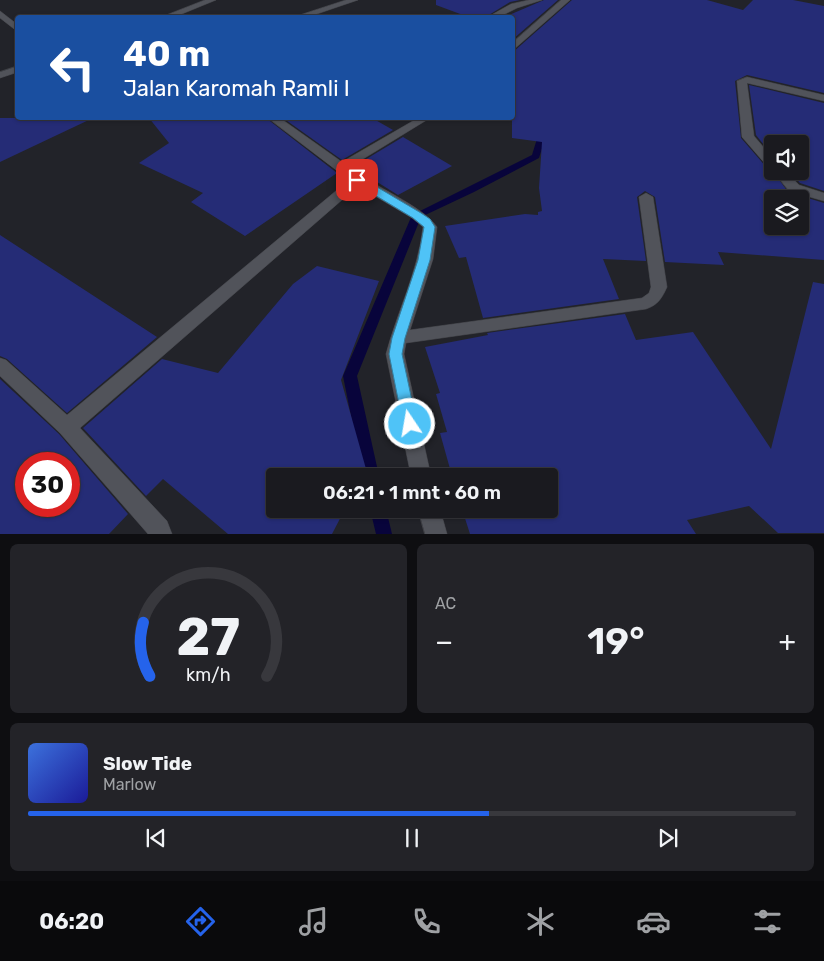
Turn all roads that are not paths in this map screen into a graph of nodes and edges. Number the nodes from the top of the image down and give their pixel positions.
1 (212, 0) edge
2 (354, 0) edge
3 (538, 0) edge
4 (566, 0) edge
5 (0, 13) edge
6 (171, 15) edge
7 (305, 15) edge
8 (496, 15) edge
9 (15, 27) edge
10 (515, 44) edge
11 (15, 70) edge
12 (0, 75) edge
13 (824, 98) edge
14 (276, 120) edge
15 (422, 120) edge
16 (764, 155) edge
17 (342, 167) junction
18 (357, 180) junction
19 (787, 180) edge
20 (646, 197) dead end
21 (824, 197) edge
22 (398, 338) junction
23 (0, 365) edge
24 (67, 427) junction
25 (419, 468) edge
26 (432, 518) edge
27 (161, 534) edge
28 (436, 534) edge

1 - 6 street
2 - 7 street
3 - 8 street
4 - 10 street
5 - 9 street
11 - 12 street
13 - 16 street
14 - 17 street
15 - 17 street
17 - 18 street
18 - 22 street
18 - 24 street
19 - 21 street
20 - 22 street
22 - 25 street
23 - 24 street
24 - 27 street
26 - 28 street

